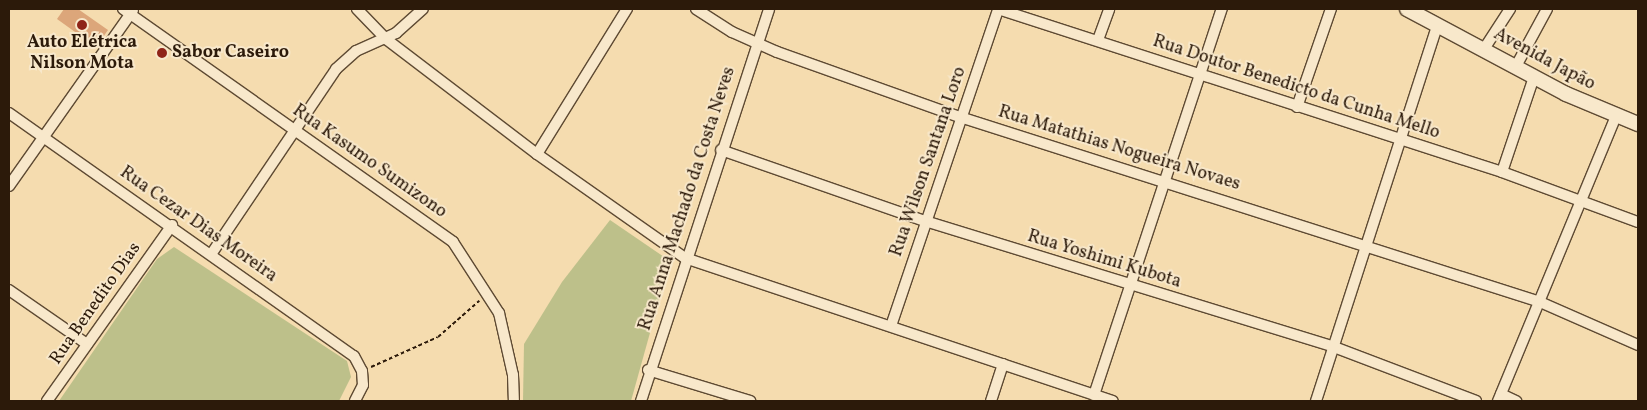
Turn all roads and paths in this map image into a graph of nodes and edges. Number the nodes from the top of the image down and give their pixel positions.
1 (358, 9) edge
2 (423, 9) edge
3 (627, 9) edge
4 (696, 9) edge
5 (769, 9) edge
6 (998, 9) edge
7 (1109, 9) edge
8 (1222, 9) edge
9 (1331, 9) edge
10 (1407, 9) edge
11 (1510, 9) edge
12 (1547, 9) edge
13 (129, 10) edge
14 (1438, 24) junction
15 (386, 39) junction
16 (1098, 40) junction
17 (757, 44) junction
18 (1484, 49) junction
19 (1515, 68) junction
20 (1200, 75) junction
21 (1534, 77) junction
22 (1296, 107) junction
23 (9, 113) edge
24 (960, 117) junction
25 (1615, 118) junction
26 (1638, 124) edge
27 (294, 130) junction
28 (43, 136) junction
29 (1399, 138) junction
30 (721, 150) junction
31 (537, 154) junction
32 (1502, 172) junction
33 (1165, 179) junction
34 (9, 186) edge
35 (1583, 202) junction
36 (925, 221) junction
37 (1638, 222) edge
38 (172, 225) junction
39 (1366, 246) junction
40 (212, 253) junction
41 (685, 258) junction
42 (1130, 285) junction
43 (9, 290) edge
44 (488, 292) junction
45 (1540, 302) junction
46 (890, 326) junction
47 (87, 344) junction
48 (1638, 346) edge
49 (1334, 347) junction
50 (1003, 364) junction
51 (648, 370) junction
52 (362, 371) junction
53 (1094, 395) junction
54 (1500, 398) edge
55 (47, 401) edge
56 (355, 401) edge
57 (514, 401) edge
58 (641, 401) edge
59 (750, 401) edge
60 (991, 401) edge
61 (1113, 401) edge
62 (1316, 401) edge
63 (1476, 401) edge
64 (1516, 401) edge

1 - 15 street
2 - 15 street
3 - 31 street
4 - 17 street, Rua Matathias Nogueira Novaes
5 - 17 street, Rua Anna Machado da Costa Neves
6 - 16 street, Rua Doutor Benedicto da Cunha Mello
6 - 24 street, Rua Wilson Santana Loro
7 - 16 street
8 - 20 street
9 - 22 street
10 - 14 main road, Avenida Japão
11 - 18 street
12 - 19 street
13 - 27 street, Rua Kasumo Sumizono
13 - 28 street
14 - 18 main road, Avenida Japão
14 - 29 street
15 - 27 street
15 - 31 street
16 - 20 street, Rua Doutor Benedicto da Cunha Mello
17 - 24 street, Rua Matathias Nogueira Novaes
17 - 30 street, Rua Anna Machado da Costa Neves
18 - 19 main road, Avenida Japão
19 - 21 main road, Avenida Japão
20 - 22 street, Rua Doutor Benedicto da Cunha Mello
20 - 33 street
21 - 25 main road, Avenida Japão
21 - 32 street
22 - 29 street, Rua Doutor Benedicto da Cunha Mello
23 - 28 street, Rua Cezar Dias Moreira
24 - 33 street, Rua Matathias Nogueira Novaes
24 - 36 street, Rua Wilson Santana Loro
25 - 26 main road, Avenida Japão
25 - 35 street
27 - 40 street
27 - 44 street, Rua Kasumo Sumizono
28 - 34 street
28 - 38 street, Rua Cezar Dias Moreira
29 - 32 street, Rua Doutor Benedicto da Cunha Mello
29 - 39 street
30 - 36 street, Rua Yoshimi Kubota
30 - 41 street, Rua Anna Machado da Costa Neves
31 - 41 street
32 - 35 street, Rua Doutor Benedicto da Cunha Mello
33 - 39 street, Rua Matathias Nogueira Novaes
33 - 42 street
35 - 37 street, Rua Doutor Benedicto da Cunha Mello
35 - 45 street
36 - 42 street, Rua Yoshimi Kubota
36 - 46 street, Rua Wilson Santana Loro
38 - 40 street, Rua Cezar Dias Moreira
38 - 47 street, Rua Benedito Dias
39 - 45 street, Rua Matathias Nogueira Novaes
39 - 49 street
40 - 52 street, Rua Cezar Dias Moreira
41 - 46 street
41 - 51 street, Rua Anna Machado da Costa Neves
42 - 49 street, Rua Yoshimi Kubota
42 - 53 street
43 - 47 street
44 - 52 path
44 - 57 street, Rua Kasumo Sumizono
45 - 48 street, Rua Matathias Nogueira Novaes
45 - 54 street
46 - 50 street
47 - 55 street, Rua Benedito Dias
49 - 62 street
49 - 63 street, Rua Yoshimi Kubota
50 - 53 street
50 - 60 street
51 - 58 street, Rua Anna Machado da Costa Neves
51 - 59 street
52 - 56 street
53 - 61 street
54 - 64 street

